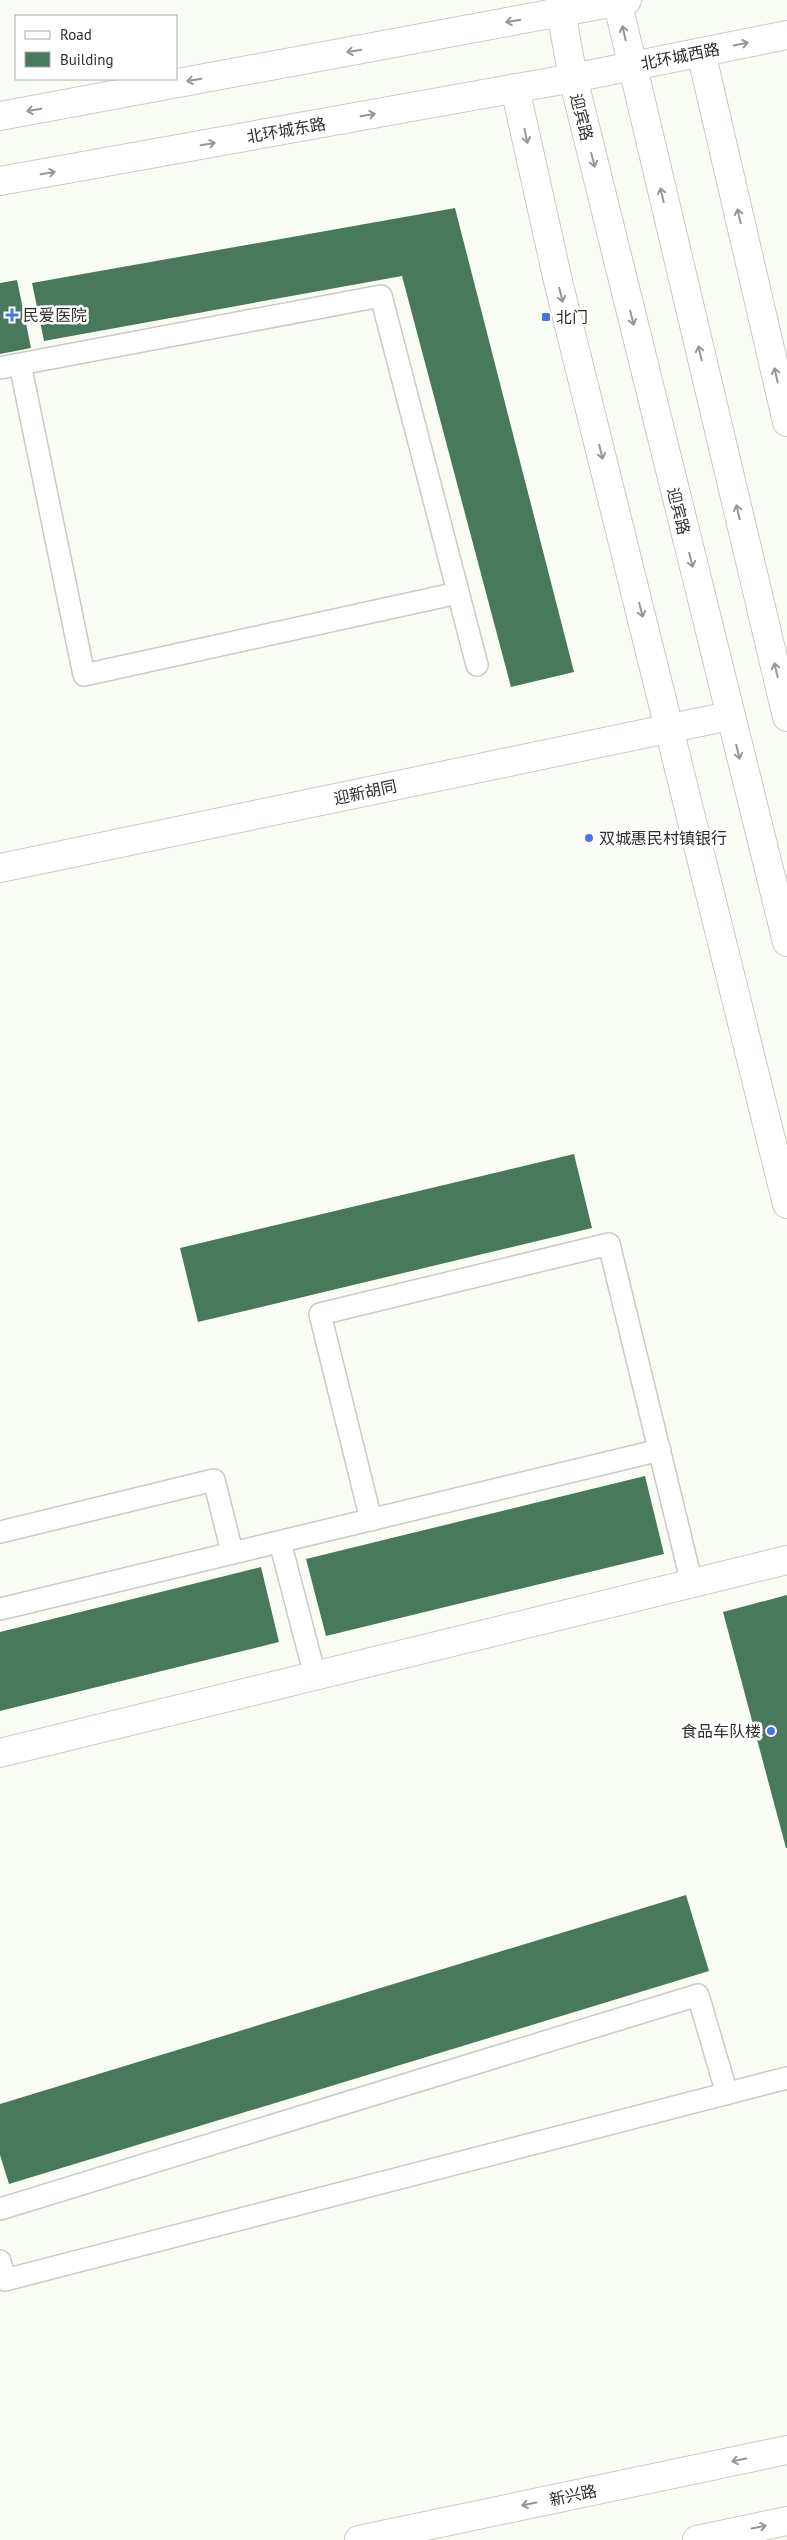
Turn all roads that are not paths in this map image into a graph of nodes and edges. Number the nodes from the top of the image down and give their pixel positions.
1 (620, 1) edge
2 (560, 6) edge
3 (787, 35) edge
4 (701, 52) junction
5 (631, 66) junction
6 (573, 78) junction
7 (515, 88) junction
8 (0, 116) edge
9 (0, 181) edge
10 (10, 366) edge
11 (787, 422) edge
12 (458, 594) junction
13 (477, 665) dead end
14 (729, 716) junction
15 (787, 717) edge
16 (671, 728) junction
17 (0, 868) edge
18 (787, 942) edge
19 (787, 1204) edge
20 (660, 1450) junction
21 (371, 1520) junction
22 (0, 1532) edge
23 (280, 1542) junction
24 (232, 1552) junction
25 (787, 1560) edge
26 (692, 1584) junction
27 (0, 1609) edge
28 (315, 1676) junction
29 (0, 1753) edge
30 (787, 2078) edge
31 (727, 2094) junction
32 (0, 2209) edge
33 (0, 2261) edge
34 (787, 2450) edge
35 (787, 2521) edge
36 (359, 2540) edge
37 (697, 2540) edge

1 - 2 main road
5 -> 1 main road
2 - 6 main road, 迎宾路
2 -> 8 main road
4 -> 3 main road, 北环城西路
4 - 5 main road, 北环城西路
11 -> 4 main road
5 - 6 main road, 北环城西路
15 -> 5 main road
6 - 7 main road, 北环城东路
6 -> 14 main road, 迎宾路
9 -> 7 main road, 北环城东路
7 -> 16 main road
10 - 12 lane
10 - 12 lane
12 - 13 lane
14 - 16 main road, 迎新胡同
14 -> 18 main road, 迎宾路
16 - 17 main road, 迎新胡同
16 - 19 main road
20 - 21 lane
20 - 21 lane
20 - 26 lane
21 - 23 lane
22 - 24 lane
23 - 24 lane
23 - 28 lane
24 - 27 lane
25 - 26 main road
26 - 28 main road
28 - 29 main road
30 - 31 lane
31 - 32 lane
31 - 33 lane
34 -> 36 main road, 新兴路
37 -> 35 main road

